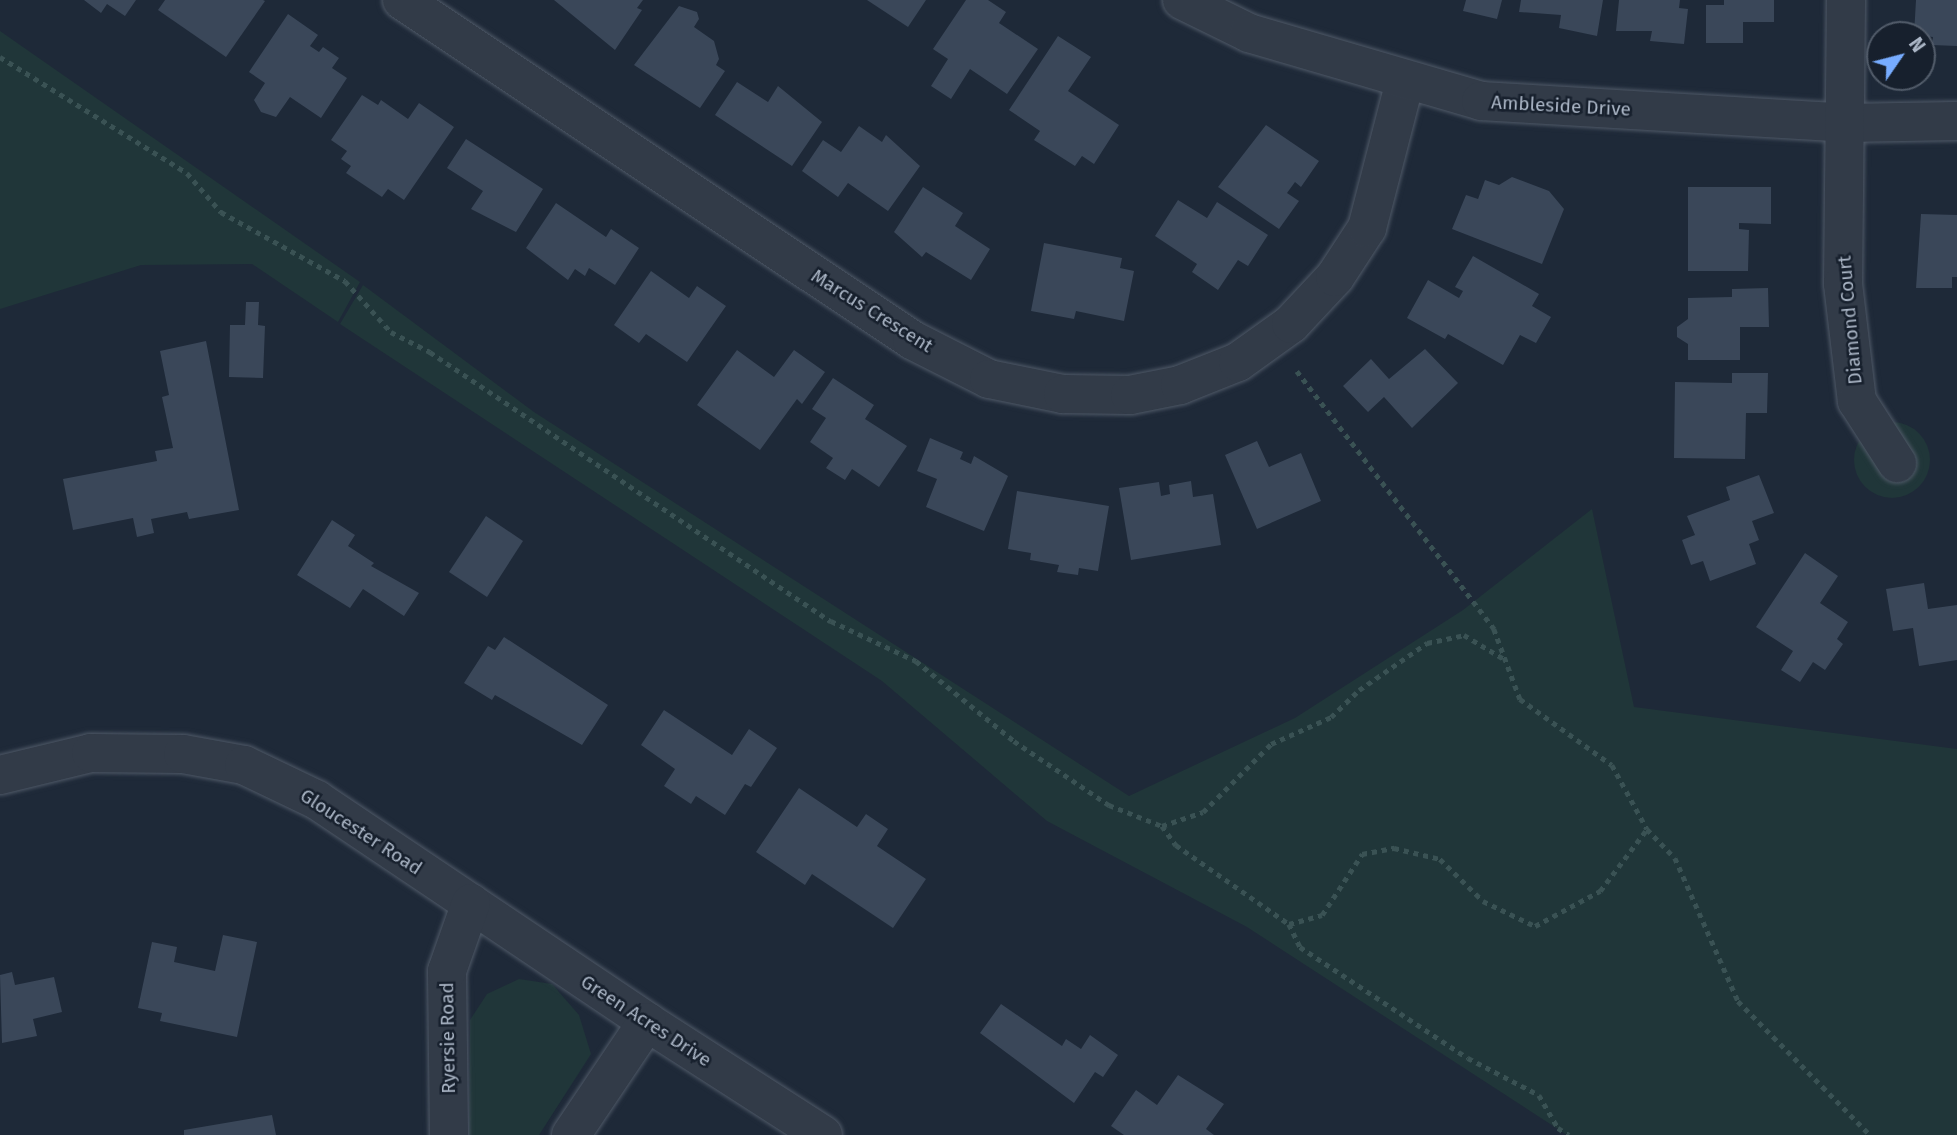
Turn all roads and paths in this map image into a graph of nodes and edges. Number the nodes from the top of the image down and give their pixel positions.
1 (402, 0) edge
2 (1182, 0) edge
3 (1846, 0) edge
4 (0, 57) edge
5 (1405, 81) junction
6 (1957, 121) edge
7 (1846, 123) junction
8 (1297, 371) dead end
9 (1897, 463) dead end
10 (1504, 659) junction
11 (0, 775) edge
12 (1162, 826) junction
13 (1647, 829) junction
14 (471, 903) junction
15 (1289, 925) junction
16 (647, 1022) junction
17 (449, 1135) edge
18 (570, 1135) edge
19 (823, 1135) edge
20 (1569, 1135) edge
21 (1870, 1135) edge

1 - 5 street, Marcus Crescent
2 - 5 street, Ambleside Drive
3 - 7 street, Diamond Court
4 - 12 path
5 - 7 street, Ambleside Drive
6 - 7 street, Ambleside Drive
7 - 9 street, Diamond Court
8 - 10 path
10 - 12 path
10 - 13 path
11 - 14 street, Gloucester Road
12 - 15 path
13 - 15 path
13 - 21 path
14 - 16 street, Green Acres Drive
14 - 17 street, Ryersie Road
15 - 20 path
16 - 18 street
16 - 19 street, Green Acres Drive

